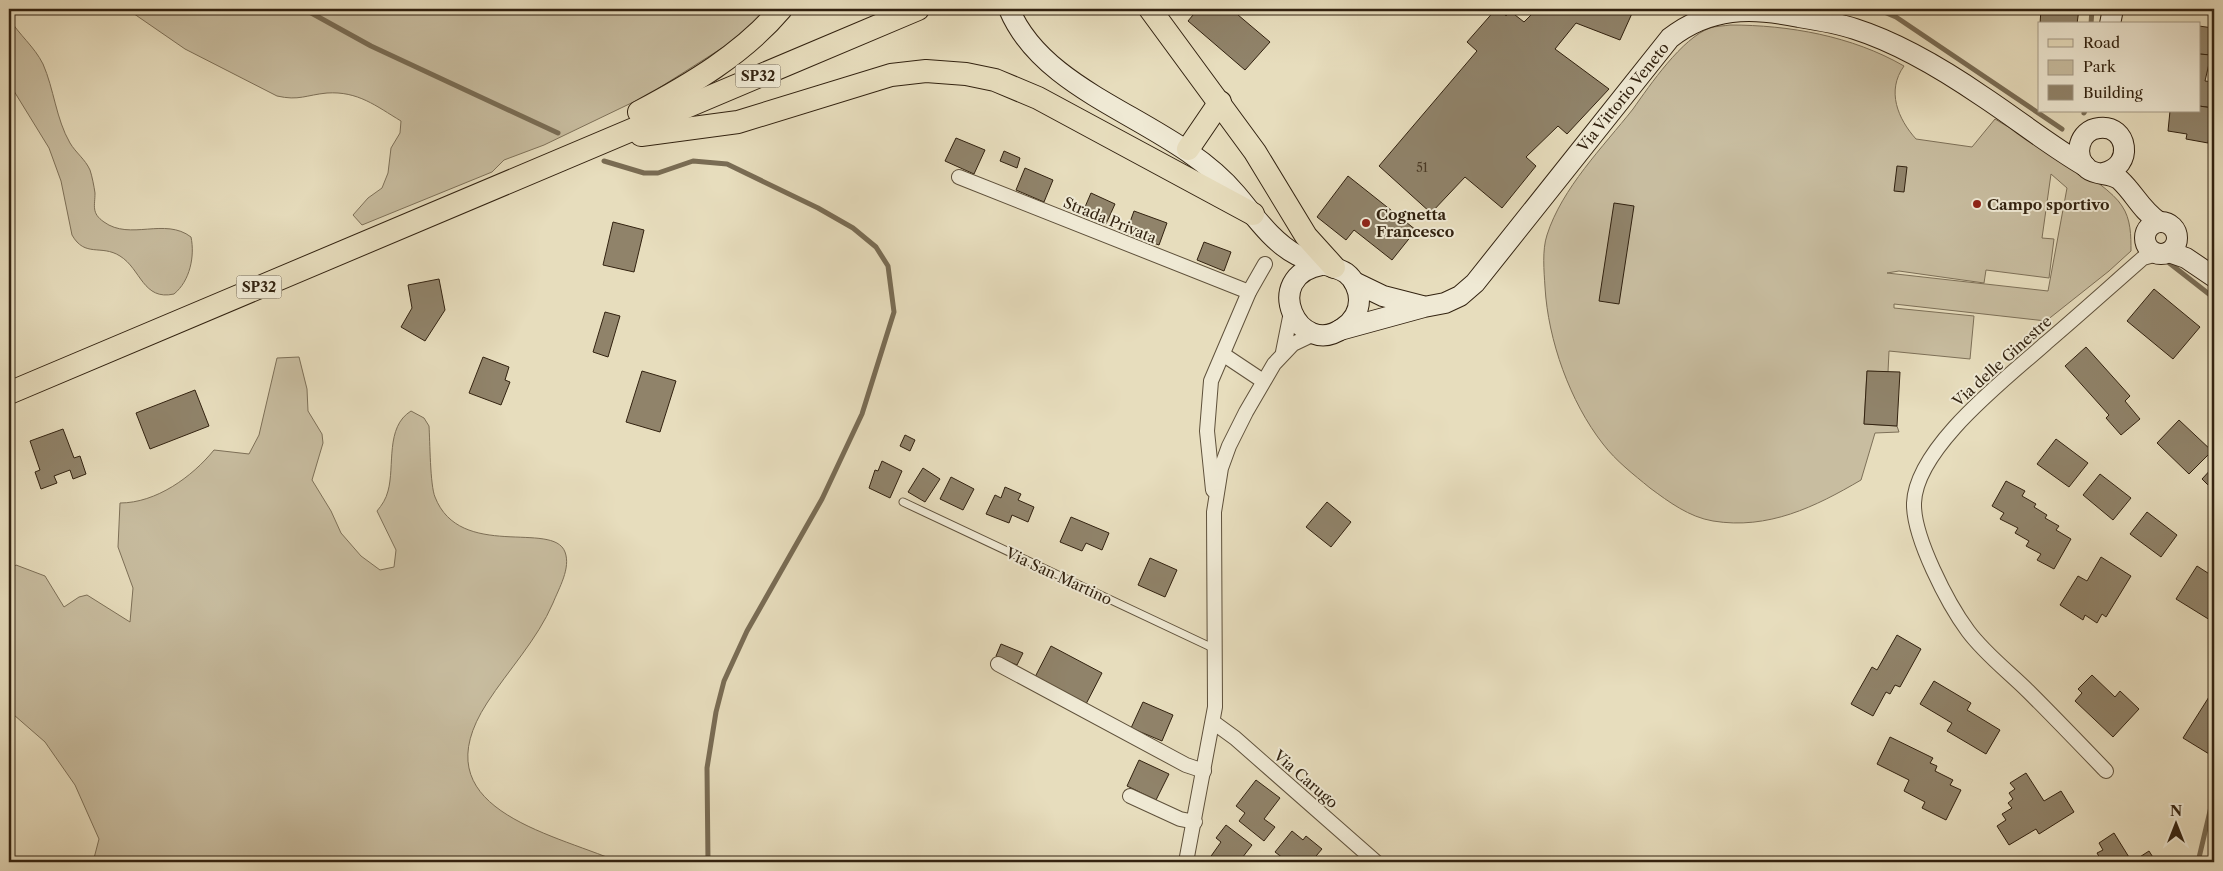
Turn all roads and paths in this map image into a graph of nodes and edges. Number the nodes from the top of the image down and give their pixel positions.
1 (781, 9) edge
2 (918, 9) edge
3 (1009, 9) edge
4 (1150, 9) edge
5 (2113, 9) edge
6 (2110, 22) edge
7 (1220, 102) junction
8 (2100, 112) edge
9 (2098, 128) edge
10 (2034, 132) junction
11 (598, 143) junction
12 (1188, 150) junction
13 (2123, 158) junction
14 (2094, 170) junction
15 (959, 178) dead end
16 (508, 181) junction
17 (2129, 190) junction
18 (1253, 214) junction
19 (1278, 241) junction
20 (2160, 245) junction
21 (1265, 264) dead end
22 (1328, 266) junction
23 (2214, 277) edge
24 (1354, 282) junction
25 (1292, 287) junction
26 (1249, 292) junction
27 (1424, 307) junction
28 (1291, 312) junction
29 (1340, 330) junction
30 (1314, 334) junction
31 (1283, 353) junction
32 (1224, 355) junction
33 (1263, 381) junction
34 (9, 393) edge
35 (903, 502) dead end
36 (1215, 502) junction
37 (1215, 650) junction
38 (998, 664) dead end
39 (1213, 722) junction
40 (2106, 771) dead end
41 (1204, 772) junction
42 (1130, 796) dead end
43 (1195, 822) junction
44 (1186, 862) edge
45 (1376, 862) edge

1 - 16 main road
2 - 11 main road, SP32
3 - 12 street
4 - 7 main road
5 - 6 street
7 - 12 main road
7 - 22 main road
8 - 9 street
9 - 10 street
9 - 13 street
9 - 14 street
10 - 14 street
10 - 27 street, Via Vittorio Veneto
11 - 16 main road, SP32
11 - 18 main road
12 - 18 street
13 - 14 street
13 - 17 street
14 - 17 street
15 - 26 street, Strada Privata
16 - 34 main road, SP32
17 - 20 street
18 - 19 street
19 - 22 street
19 - 25 street
20 - 23 street
20 - 40 street, Via delle Ginestre
21 - 26 street
22 - 24 street
22 - 25 street
24 - 27 street
24 - 29 street
25 - 28 street
26 - 32 street
27 - 29 street
28 - 30 street
28 - 31 street
29 - 30 street
30 - 31 street
31 - 33 street
32 - 33 street
32 - 36 street
33 - 36 street
35 - 37 lane, Via San Martino
36 - 37 street
37 - 39 street
38 - 41 street
39 - 41 street
39 - 45 street, Via Carugo
41 - 43 street
42 - 43 street
43 - 44 street

